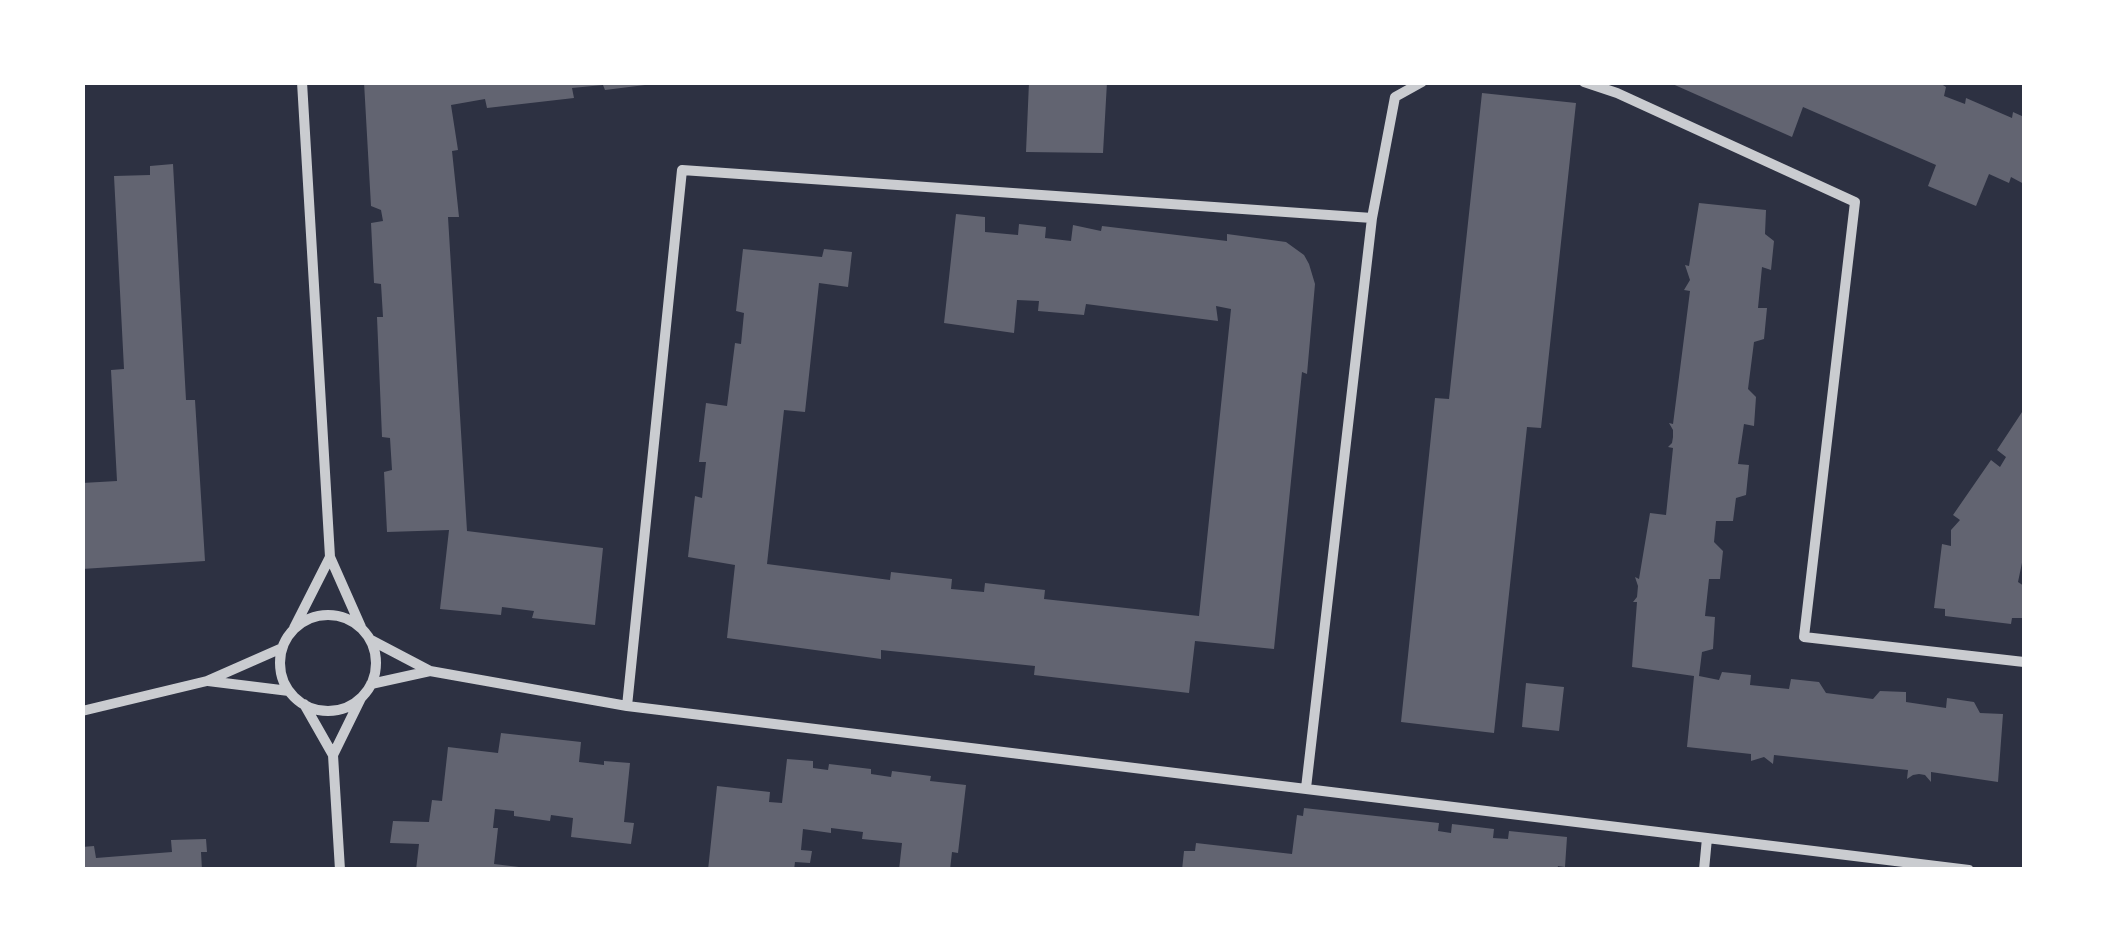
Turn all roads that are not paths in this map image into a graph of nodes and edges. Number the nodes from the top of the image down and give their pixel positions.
1 (1422, 82) edge
2 (1584, 82) edge
3 (302, 83) edge
4 (1372, 218) junction
5 (330, 557) junction
6 (362, 627) junction
7 (292, 630) junction
8 (371, 640) junction
9 (282, 648) junction
10 (2024, 662) edge
11 (430, 671) junction
12 (207, 681) junction
13 (371, 684) junction
14 (289, 690) junction
15 (362, 697) junction
16 (304, 704) junction
17 (627, 706) junction
18 (82, 711) edge
19 (333, 756) junction
20 (1306, 788) junction
21 (1707, 838) junction
22 (340, 870) edge
23 (1704, 870) edge
24 (1970, 870) edge

1 - 4 street
2 - 10 street
3 - 5 street
4 - 17 street
4 - 20 street
5 - 6 street
5 - 7 street
6 - 7 street
6 - 8 street
7 - 9 street
8 - 11 street
8 - 13 street
9 - 12 street
9 - 14 street
11 - 13 street
11 - 17 street
12 - 14 street
12 - 18 street
13 - 15 street
14 - 16 street
15 - 16 street
15 - 19 street
16 - 19 street
17 - 20 street
19 - 22 street
20 - 21 street
21 - 23 street
21 - 24 street

